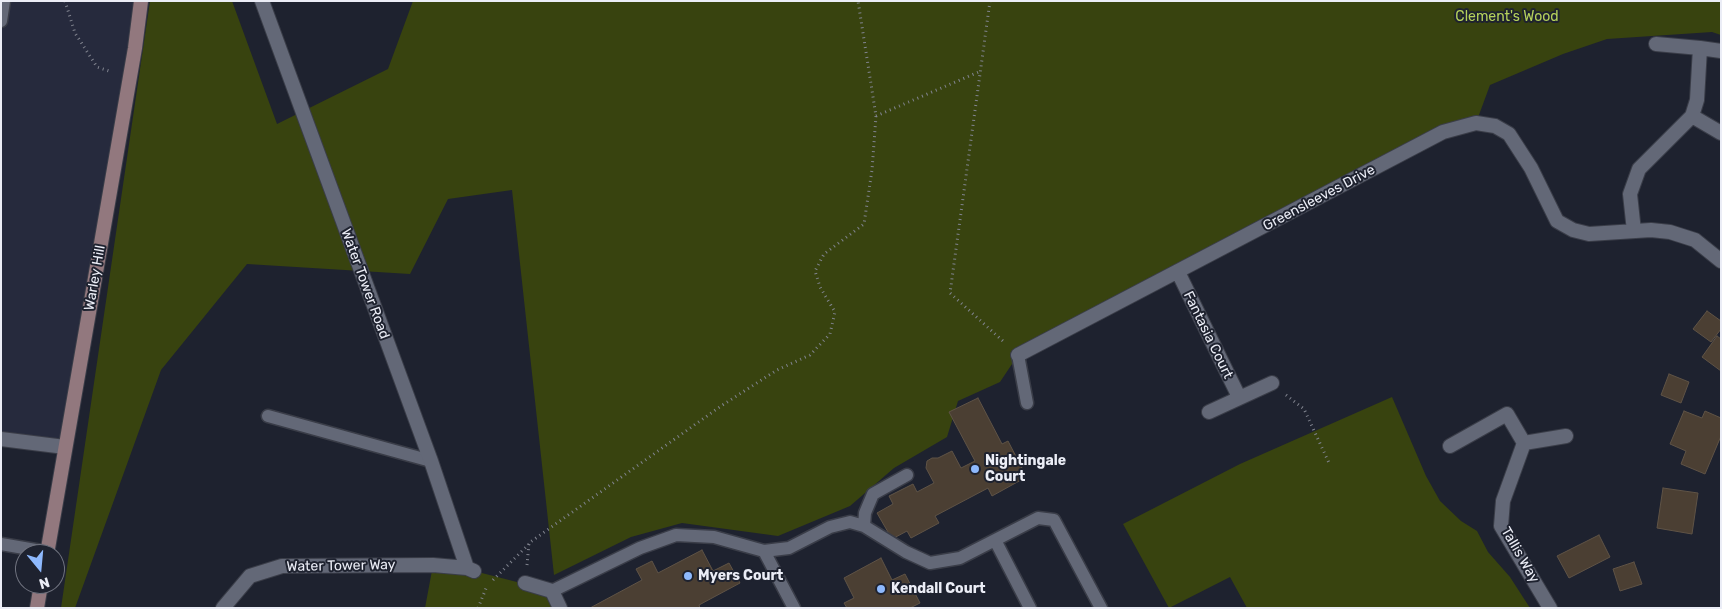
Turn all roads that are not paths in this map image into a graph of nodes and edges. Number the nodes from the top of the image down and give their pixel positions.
1 (4, 1) edge
2 (141, 1) edge
3 (262, 1) edge
4 (1, 21) edge
5 (1656, 44) dead end
6 (1700, 48) junction
7 (1721, 51) edge
8 (1692, 116) junction
9 (1721, 132) edge
10 (1634, 231) junction
11 (1721, 261) edge
12 (1178, 272) junction
13 (1018, 355) joint
14 (1272, 383) road end
15 (1239, 397) junction
16 (1027, 403) dead end
17 (1209, 412) dead end
18 (268, 416) dead end
19 (1566, 436) dead end
20 (1, 439) edge
21 (1524, 443) junction
22 (1450, 446) dead end
23 (65, 447) junction
24 (431, 461) junction
25 (907, 475) dead end
26 (864, 526) junction
27 (995, 540) junction
28 (1, 544) edge
29 (49, 544) edge
30 (15, 547) edge
31 (764, 551) junction
32 (471, 570) joint
33 (524, 583) road end
34 (552, 591) junction
35 (39, 594) edge
36 (36, 608) edge
37 (224, 608) edge
38 (560, 608) edge
39 (794, 608) edge
40 (1030, 608) edge
41 (1101, 608) edge
42 (1550, 608) edge

1 - 4 lane
2 - 23 main road, Warley Hill
3 - 24 street, Water Tower Road
5 - 6 street
6 - 7 street
6 - 8 street
8 - 9 street
8 - 10 street
10 - 11 street, Greensleeves Drive
10 - 12 street, Greensleeves Drive
12 - 13 street, Greensleeves Drive
12 - 15 street, Fantasia Court
13 - 16 lane
14 - 15 street
15 - 17 street
18 - 24 lane
19 - 21 street
20 - 23 street
21 - 22 street
21 - 42 street, Tallis Way
23 - 29 main road, Warley Hill
24 - 32 street, Water Tower Road
25 - 26 lane
26 - 27 lane
26 - 31 lane
27 - 40 lane
27 - 41 lane
28 - 30 lane
31 - 34 lane
31 - 39 lane
32 - 37 street, Water Tower Way
33 - 34 street
34 - 38 street
35 - 36 main road

